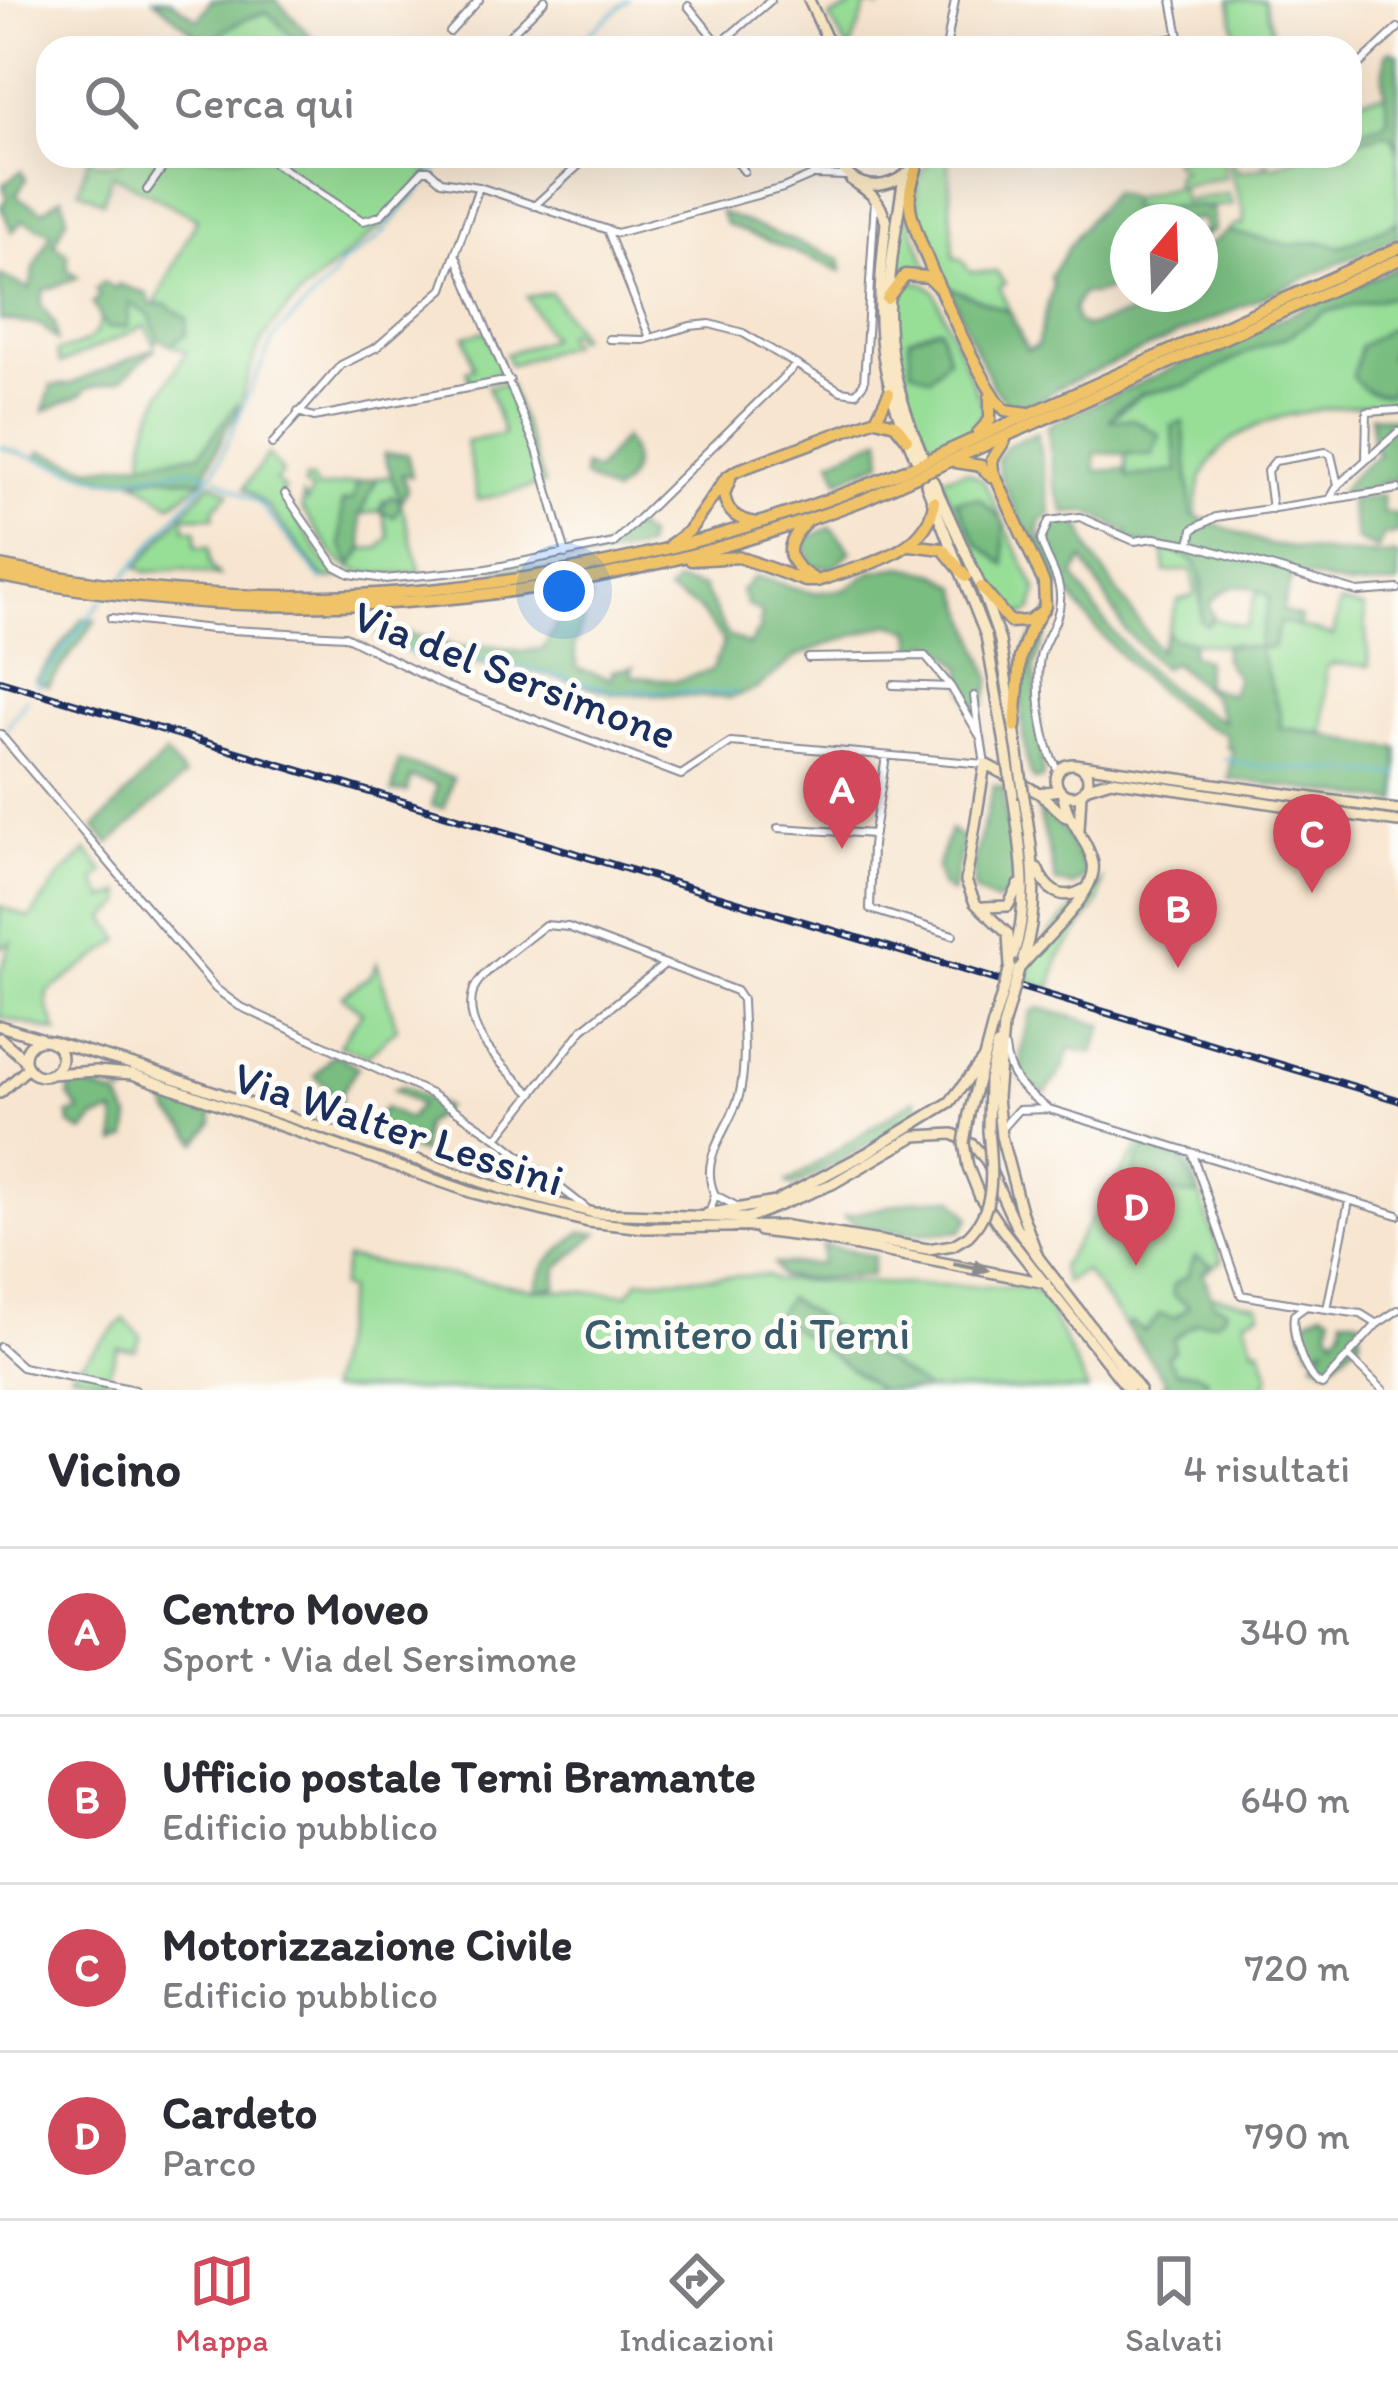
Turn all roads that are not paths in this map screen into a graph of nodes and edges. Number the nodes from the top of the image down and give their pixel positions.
1 (479, 0) edge
2 (545, 0) edge
3 (771, 0) edge
4 (956, 0) edge
5 (1172, 0) edge
6 (688, 6) dead end
7 (811, 6) edge
8 (1398, 28) edge
9 (450, 32) dead end
10 (509, 36) edge
11 (710, 36) edge
12 (729, 36) edge
13 (822, 36) edge
14 (948, 36) edge
15 (1179, 36) edge
16 (1362, 63) edge
17 (163, 168) edge
18 (282, 168) edge
19 (577, 168) edge
20 (742, 168) edge
21 (832, 168) edge
22 (832, 168) edge
23 (843, 168) edge
24 (846, 168) edge
25 (914, 168) edge
26 (919, 168) edge
27 (744, 171) dead end
28 (811, 176) junction
29 (904, 177) junction
30 (478, 187) junction
31 (147, 190) dead end
32 (874, 195) junction
33 (534, 206) junction
34 (608, 232) junction
35 (1398, 248) edge
36 (455, 256) junction
37 (1398, 260) edge
38 (942, 291) junction
39 (887, 299) junction
40 (650, 338) junction
41 (609, 339) dead end
42 (795, 366) junction
43 (510, 380) junction
44 (989, 392) junction
45 (889, 393) junction
46 (1053, 410) junction
47 (1398, 410) edge
48 (298, 412) junction
49 (876, 418) junction
50 (1032, 419) junction
51 (1398, 432) edge
52 (1009, 436) junction
53 (907, 439) junction
54 (973, 440) junction
55 (272, 444) dead end
56 (1366, 458) junction
57 (952, 462) junction
58 (736, 470) junction
59 (997, 485) junction
60 (1338, 485) junction
61 (1398, 488) edge
62 (285, 494) dead end
63 (1330, 499) junction
64 (934, 501) junction
65 (1272, 509) junction
66 (807, 521) junction
67 (760, 524) junction
68 (1190, 544) junction
69 (910, 545) junction
70 (566, 554) junction
71 (658, 558) junction
72 (0, 566) edge
73 (0, 576) edge
74 (966, 577) junction
75 (817, 581) junction
76 (981, 587) junction
77 (1398, 590) edge
78 (1041, 612) junction
79 (110, 618) dead end
80 (808, 658) dead end
81 (893, 685) dead end
82 (951, 687) junction
83 (974, 696) dead end
84 (1015, 727) junction
85 (0, 734) edge
86 (980, 736) junction
87 (1012, 752) junction
88 (886, 756) junction
89 (985, 764) junction
90 (1074, 764) junction
91 (1058, 773) junction
92 (1083, 791) junction
93 (1061, 792) junction
94 (1026, 793) junction
95 (1398, 810) edge
96 (1068, 818) junction
97 (1398, 823) edge
98 (778, 828) dead end
99 (874, 834) junction
100 (1080, 835) junction
101 (1034, 857) junction
102 (1023, 873) junction
103 (1088, 888) junction
104 (979, 906) junction
105 (953, 935) dead end
106 (665, 964) junction
107 (1014, 968) junction
108 (0, 1026) edge
109 (0, 1038) edge
110 (48, 1041) junction
111 (996, 1060) junction
112 (26, 1064) junction
113 (50, 1074) junction
114 (0, 1093) edge
115 (531, 1093) junction
116 (1049, 1109) junction
117 (1001, 1136) junction
118 (497, 1138) junction
119 (1192, 1154) junction
120 (1208, 1158) junction
121 (546, 1176) junction
122 (1200, 1177) junction
123 (554, 1182) junction
124 (715, 1195) junction
125 (526, 1196) junction
126 (1349, 1201) junction
127 (550, 1204) junction
128 (520, 1207) junction
129 (744, 1210) junction
130 (594, 1213) junction
131 (708, 1214) junction
132 (1398, 1215) edge
133 (672, 1218) junction
134 (731, 1228) junction
135 (1038, 1257) junction
136 (1046, 1283) junction
137 (1284, 1302) junction
138 (1306, 1306) junction
139 (1327, 1309) junction
140 (1398, 1310) edge
141 (1292, 1321) junction
142 (1377, 1324) junction
143 (0, 1347) edge
144 (1349, 1358) junction
145 (1318, 1388) edge
146 (135, 1390) edge
147 (1130, 1390) edge
148 (1140, 1390) edge
149 (1383, 1390) edge

1 - 9 street
2 - 10 street
3 - 12 street
4 - 14 street
5 - 15 street
6 - 11 street
7 - 13 main road
8 - 16 street
17 - 31 street
18 - 30 street
19 - 33 street
20 - 27 street
21 - 28 street
22 - 28 street
23 - 32 main road
24 - 29 main road
25 - 29 main road
26 - 38 highway
28 - 34 street
29 - 39 main road
30 - 33 street
30 - 36 street
32 - 42 street
32 - 45 main road
33 - 34 street
34 - 40 street
35 - 46 highway
36 - 43 street
36 - 48 street
37 - 46 highway
38 - 39 highway
38 - 44 highway
39 - 53 main road
40 - 41 street
40 - 42 street
42 - 70 street
43 - 48 street
43 - 70 street
44 - 50 highway
44 - 54 highway
45 - 49 highway
45 - 53 main road
46 - 50 highway
47 - 56 street
48 - 55 street
49 - 53 highway
49 - 58 highway
50 - 52 highway
50 - 54 highway
51 - 56 street
52 - 57 highway
52 - 59 highway
54 - 67 highway
56 - 60 street
57 - 59 highway
57 - 66 highway
58 - 67 highway
58 - 71 highway
59 - 78 highway
60 - 63 street
60 - 65 street
61 - 63 street
62 - 70 street
63 - 65 street
64 - 69 highway
64 - 74 main road
64 - 76 main road
65 - 68 street
66 - 71 highway
66 - 75 highway
67 - 71 highway
68 - 77 street
68 - 91 street
69 - 74 highway
69 - 75 highway
71 - 72 highway
71 - 73 highway
71 - 75 highway
74 - 87 main road
76 - 78 highway
76 - 84 main road
78 - 84 highway
79 - 88 street, Via del Sersimone
80 - 82 street
81 - 82 street
82 - 86 street
83 - 86 street
84 - 87 main road
85 - 118 street
86 - 89 street
87 - 94 main road, bridge
88 - 89 street, Via del Sersimone
88 - 99 street
89 - 94 main road
89 - 104 main road
90 - 91 main road
90 - 92 main road
90 - 95 main road
91 - 93 main road
91 - 94 main road
92 - 93 main road
92 - 97 main road
92 - 100 main road
93 - 94 main road
93 - 96 main road
94 - 96 main road
94 - 101 main road
94 - 102 main road
96 - 100 main road
98 - 99 street
99 - 105 street
100 - 103 main road
101 - 103 main road
101 - 107 main road
102 - 104 main road
102 - 107 main road
103 - 107 main road
104 - 107 main road
106 - 115 street
106 - 115 street
106 - 124 street
107 - 111 main road, bridge
108 - 110 main road, Via Walter Lessini
109 - 112 main road
110 - 112 main road
110 - 113 main road
110 - 125 main road, Via Walter Lessini
111 - 116 street
111 - 117 main road
111 - 129 main road, Via Walter Lessini
111 - 134 main road, Via Walter Lessini, bridge
111 - 136 main road, bridge
112 - 113 main road
112 - 114 main road
113 - 128 main road, Via Walter Lessini
115 - 118 street
116 - 117 street
116 - 119 street
117 - 135 main road
118 - 121 street
119 - 120 street
119 - 122 street
120 - 122 street
120 - 126 street
121 - 123 street
121 - 125 street
122 - 137 street
123 - 127 street
123 - 130 street
124 - 129 street
124 - 131 street
125 - 127 main road, Via Walter Lessini
126 - 132 street
126 - 139 street
127 - 128 street
127 - 130 main road, Via Walter Lessini
128 - 134 main road, Via Walter Lessini
129 - 131 main road, Via Walter Lessini
130 - 133 main road, Via Walter Lessini
131 - 133 main road, Via Walter Lessini
133 - 135 main road, Via Walter Lessini
134 -> 136 main road, Via Walter Lessini
135 - 148 main road
136 - 147 main road
137 - 138 street
137 - 141 street
138 - 139 street
138 - 141 street
139 - 142 street
140 - 142 street
141 - 145 street
142 - 144 street
143 - 146 street
144 - 145 street
144 - 149 street

